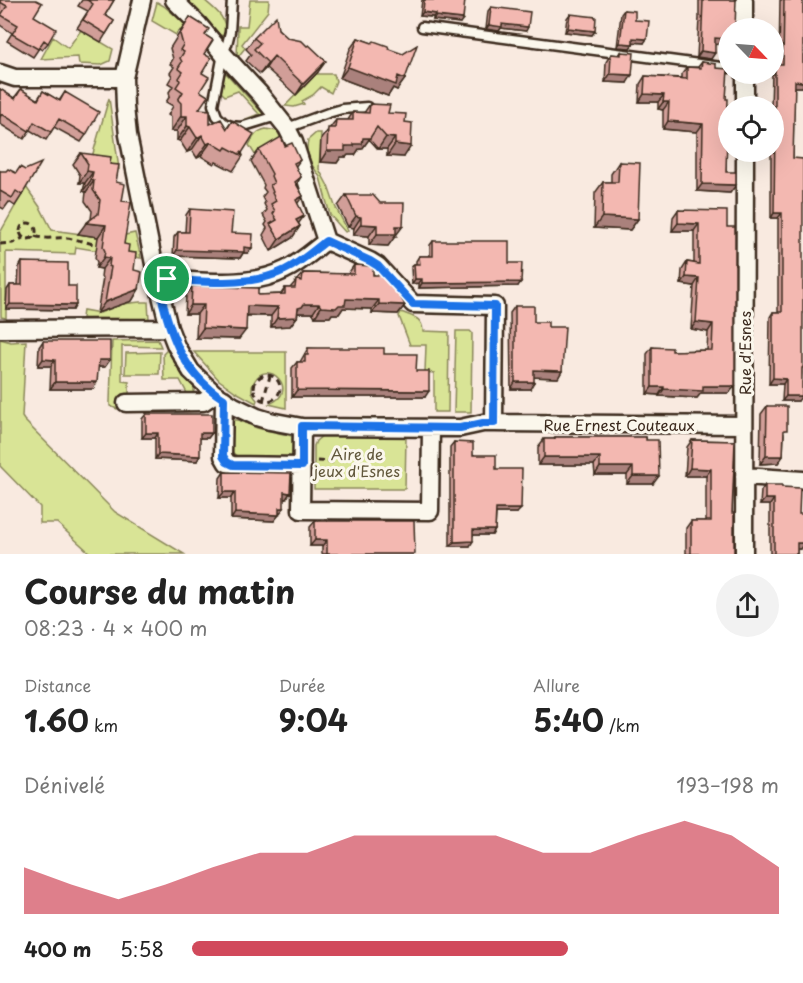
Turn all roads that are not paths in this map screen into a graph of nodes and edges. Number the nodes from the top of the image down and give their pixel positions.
1 (142, 0) edge
2 (174, 0) edge
3 (232, 0) edge
4 (744, 0) edge
5 (744, 18) edge
6 (422, 27) dead end
7 (223, 54) junction
8 (718, 67) edge
9 (0, 73) edge
10 (124, 78) junction
11 (367, 107) edge
12 (284, 123) junction
13 (744, 162) edge
14 (326, 241) junction
15 (157, 279) junction
16 (169, 328) junction
17 (0, 329) edge
18 (219, 396) junction
19 (126, 403) dead end
20 (494, 423) junction
21 (744, 425) junction
22 (302, 426) junction
23 (431, 428) junction
24 (302, 466) junction
25 (744, 476) junction
26 (803, 480) edge
27 (744, 554) edge

1 - 10 street, Rue Ernest Couteaux
2 - 7 street
3 - 7 lane
4 - 5 street
6 - 8 lane
7 - 12 street
7 - 12 lane
9 - 10 street
10 - 15 street, Rue Ernest Couteaux
11 - 12 lane
12 - 14 street
13 - 21 street, Rue d'Esnes
14 - 15 street
14 - 20 street
15 - 16 street, Rue Ernest Couteaux
16 - 17 street
16 - 18 street, Rue Ernest Couteaux
18 - 19 street
18 - 22 street, Rue Ernest Couteaux
18 - 24 street
20 - 21 street, Rue Ernest Couteaux
20 - 23 street, Rue Ernest Couteaux
21 - 25 street, Rue d'Esnes
22 - 23 street, Rue Ernest Couteaux
22 - 24 street
23 - 24 street
25 - 26 street
25 - 27 street, Rue d'Esnes

